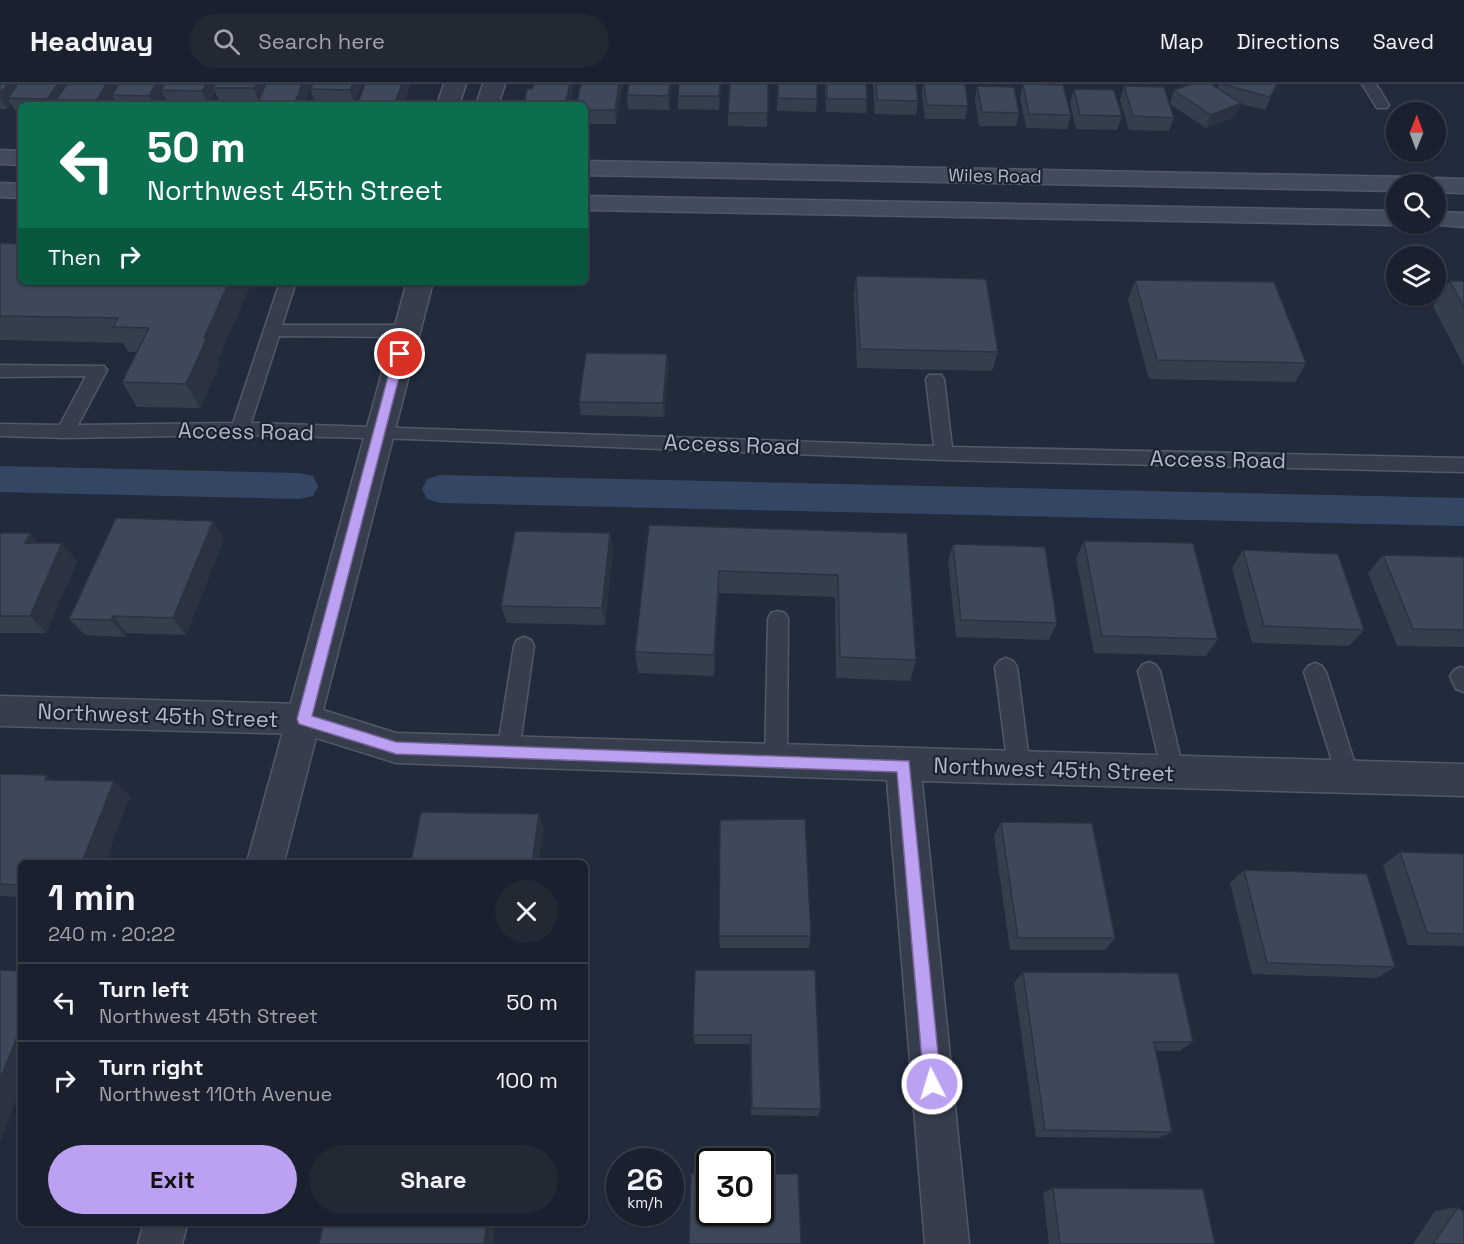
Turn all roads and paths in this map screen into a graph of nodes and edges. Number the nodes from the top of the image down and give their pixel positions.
1 (455, 84) edge
2 (494, 84) edge
3 (1368, 84) edge
4 (449, 102) edge
5 (488, 102) edge
6 (1382, 105) dead end
7 (0, 158) edge
8 (18, 158) edge
9 (588, 168) edge
10 (1386, 184) edge
11 (1446, 185) edge
12 (1464, 186) edge
13 (0, 190) edge
14 (18, 191) edge
15 (588, 202) edge
16 (1386, 218) edge
17 (287, 285) edge
18 (419, 285) edge
19 (273, 330) junction
20 (405, 331) junction
21 (0, 371) edge
22 (935, 380) dead end
23 (240, 429) junction
24 (0, 430) edge
25 (66, 432) junction
26 (378, 433) junction
27 (944, 453) junction
28 (1464, 465) edge
29 (778, 619) dead end
30 (524, 646) dead end
31 (1006, 667) dead end
32 (1149, 671) dead end
33 (1315, 672) dead end
34 (0, 711) edge
35 (304, 719) junction
36 (508, 752) junction
37 (776, 761) junction
38 (903, 765) junction
39 (1019, 768) junction
40 (1173, 772) junction
41 (1348, 777) junction
42 (1464, 780) edge
43 (266, 860) edge
44 (165, 1226) edge
45 (160, 1244) edge
46 (946, 1244) edge

1 - 4 street
2 - 5 street
3 - 6 lane
7 - 8 main road
9 - 10 main road, Wiles Road
11 - 12 main road
13 - 14 main road
15 - 16 main road, Wiles Road
17 - 19 lane
18 - 20 street
19 - 20 lane
19 - 23 lane
20 - 26 street
21 - 25 lane
22 - 27 lane
23 - 25 lane, Access Road
23 - 26 lane, Access Road
24 - 25 lane, Access Road
26 - 27 lane, Access Road
26 - 35 street
27 - 28 lane, Access Road
29 - 37 lane
30 - 36 lane
31 - 39 lane
32 - 40 lane
33 - 41 lane
34 - 35 street, Northwest 45th Street
35 - 36 street, Northwest 45th Street
35 - 43 street
36 - 37 street, Northwest 45th Street
37 - 38 street, Northwest 45th Street
38 - 39 street, Northwest 45th Street
38 - 46 street
39 - 40 street, Northwest 45th Street
40 - 41 street, Northwest 45th Street
41 - 42 street, Northwest 45th Street
44 - 45 street

